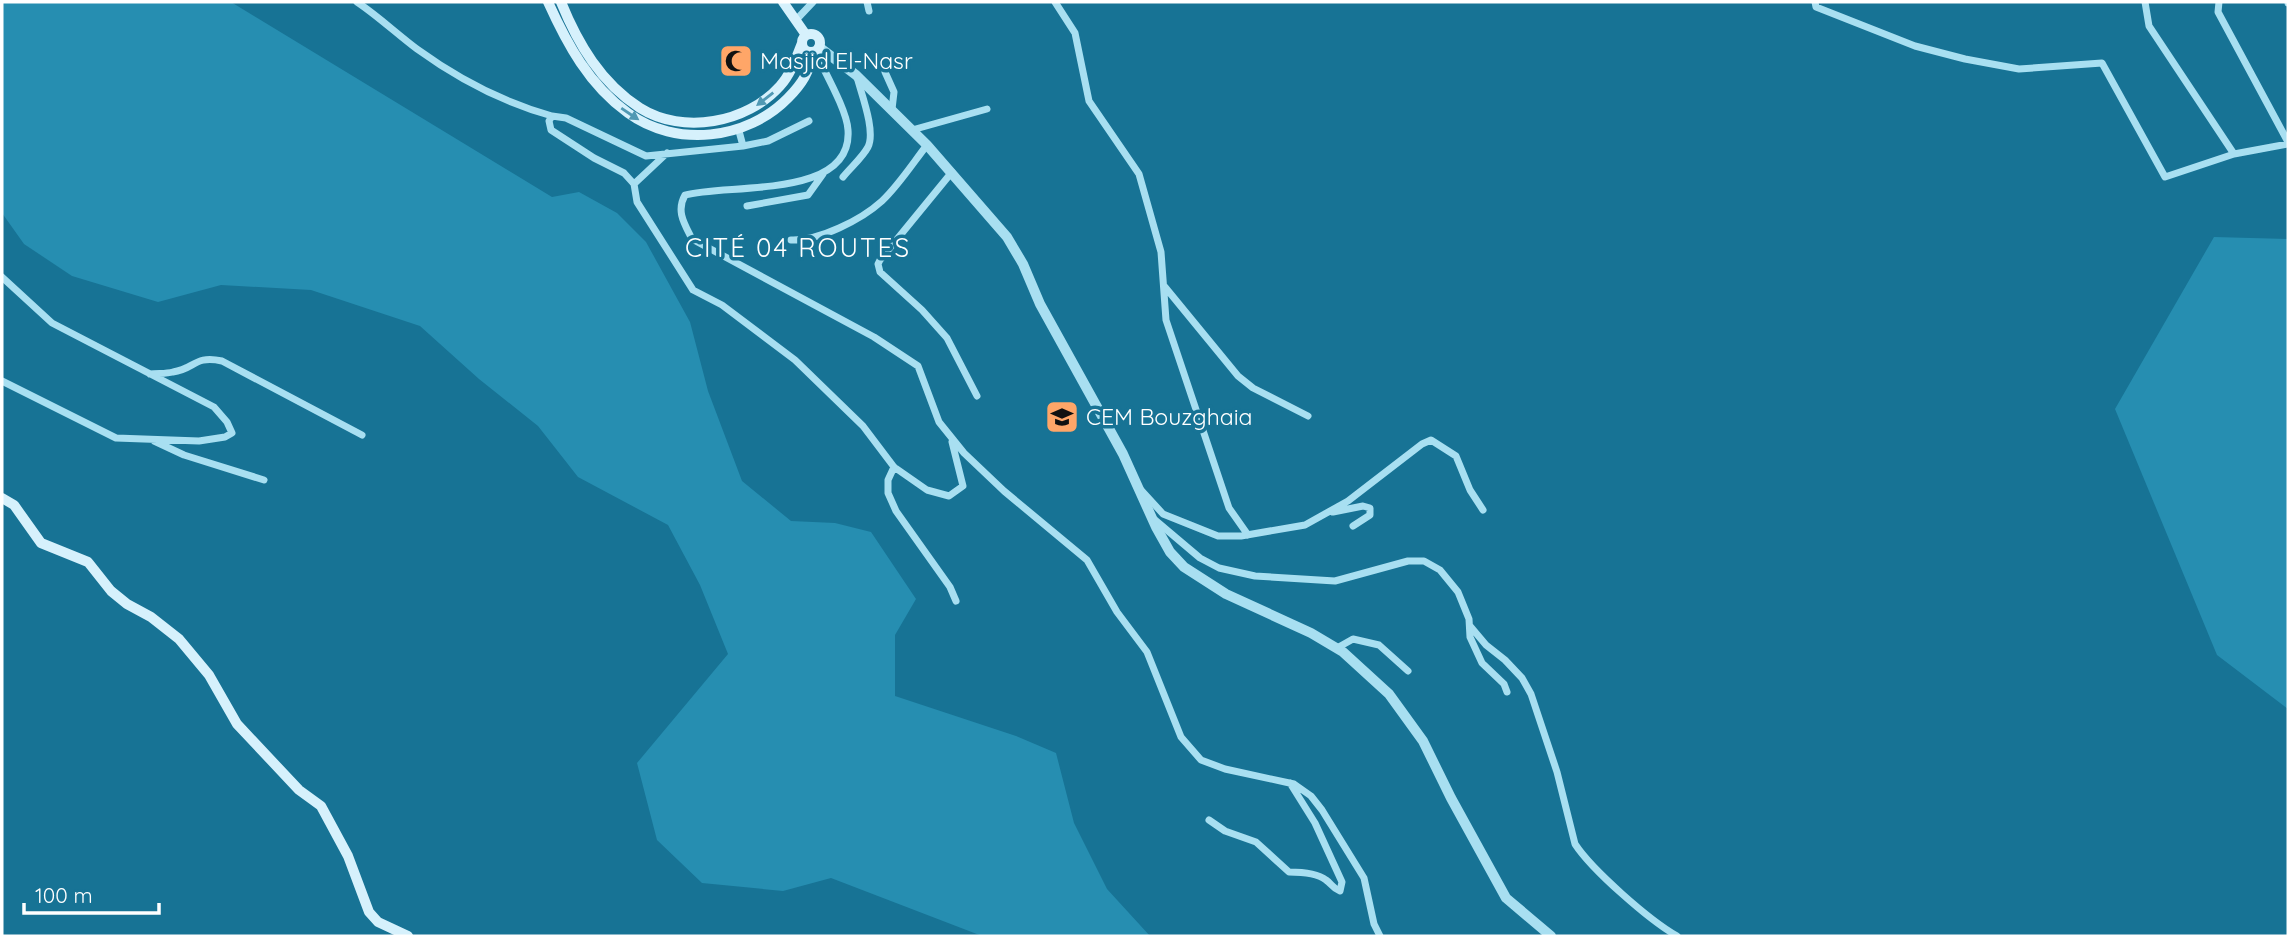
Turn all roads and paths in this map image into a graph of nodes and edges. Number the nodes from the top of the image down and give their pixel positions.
1 (357, 2) edge
2 (548, 2) edge
3 (561, 2) edge
4 (783, 2) edge
5 (813, 2) edge
6 (867, 2) edge
7 (1055, 2) edge
8 (1815, 2) edge
9 (2145, 2) edge
10 (2219, 2) edge
11 (869, 11) dead end
12 (796, 20) junction
13 (804, 39) junction
14 (816, 50) junction
15 (885, 72) dead end
16 (856, 75) junction
17 (878, 96) junction
18 (986, 108) dead end
19 (892, 109) junction
20 (866, 110) junction
21 (552, 116) junction
22 (809, 121) dead end
23 (912, 130) junction
24 (739, 131) junction
25 (2288, 143) edge
26 (928, 145) junction
27 (743, 146) junction
28 (667, 153) junction
29 (2234, 154) junction
30 (952, 172) junction
31 (824, 174) junction
32 (843, 177) dead end
33 (634, 184) junction
34 (747, 206) dead end
35 (791, 240) dead end
36 (2, 277) edge
37 (1164, 286) junction
38 (150, 374) junction
39 (2, 381) edge
40 (977, 396) dead end
41 (1308, 415) dead end
42 (362, 435) dead end
43 (950, 437) junction
44 (150, 439) junction
45 (894, 467) junction
46 (264, 480) dead end
47 (1137, 485) junction
48 (2, 498) edge
49 (1483, 510) dead end
50 (1325, 513) junction
51 (1152, 518) junction
52 (1353, 526) dead end
53 (1248, 535) junction
54 (957, 601) dead end
55 (1469, 625) junction
56 (1337, 648) junction
57 (1408, 671) dead end
58 (1507, 692) dead end
59 (1290, 783) junction
60 (1209, 820) dead end
61 (408, 936) edge
62 (1380, 936) edge
63 (1551, 936) edge
64 (1677, 936) edge

1 - 21 street
2 -> 24 main road
13 -> 3 main road
4 - 12 main road
5 - 12 street
6 - 11 street
7 - 37 street
8 - 29 street
9 - 29 street
10 - 25 street
12 - 13 main road
13 - 14 main road
13 - 14 main road
14 - 16 street
14 - 24 main road
14 - 31 street
15 - 19 street
16 - 17 street
16 - 20 street
17 - 19 street
17 - 20 street
18 - 23 street
19 - 23 street
20 - 32 street
21 - 28 street
21 - 33 street
22 - 27 street
23 - 26 street
24 - 27 street
25 - 29 street
26 - 30 street
26 - 35 street
27 - 28 street
28 - 33 street
30 - 40 street
30 - 47 street
31 - 34 street
31 - 43 street
33 - 45 street
36 - 38 street
37 - 41 street
37 - 53 street
38 - 42 street
38 - 44 street
39 - 44 street
43 - 45 street
43 - 59 street
44 - 46 street
45 - 54 street
47 - 51 street
47 - 53 street
48 - 61 main road
49 - 50 street
50 - 52 street
50 - 53 street
51 - 55 street
51 - 56 street
55 - 58 street
55 - 64 street
56 - 57 street
56 - 63 street
59 - 60 street
59 - 62 street

